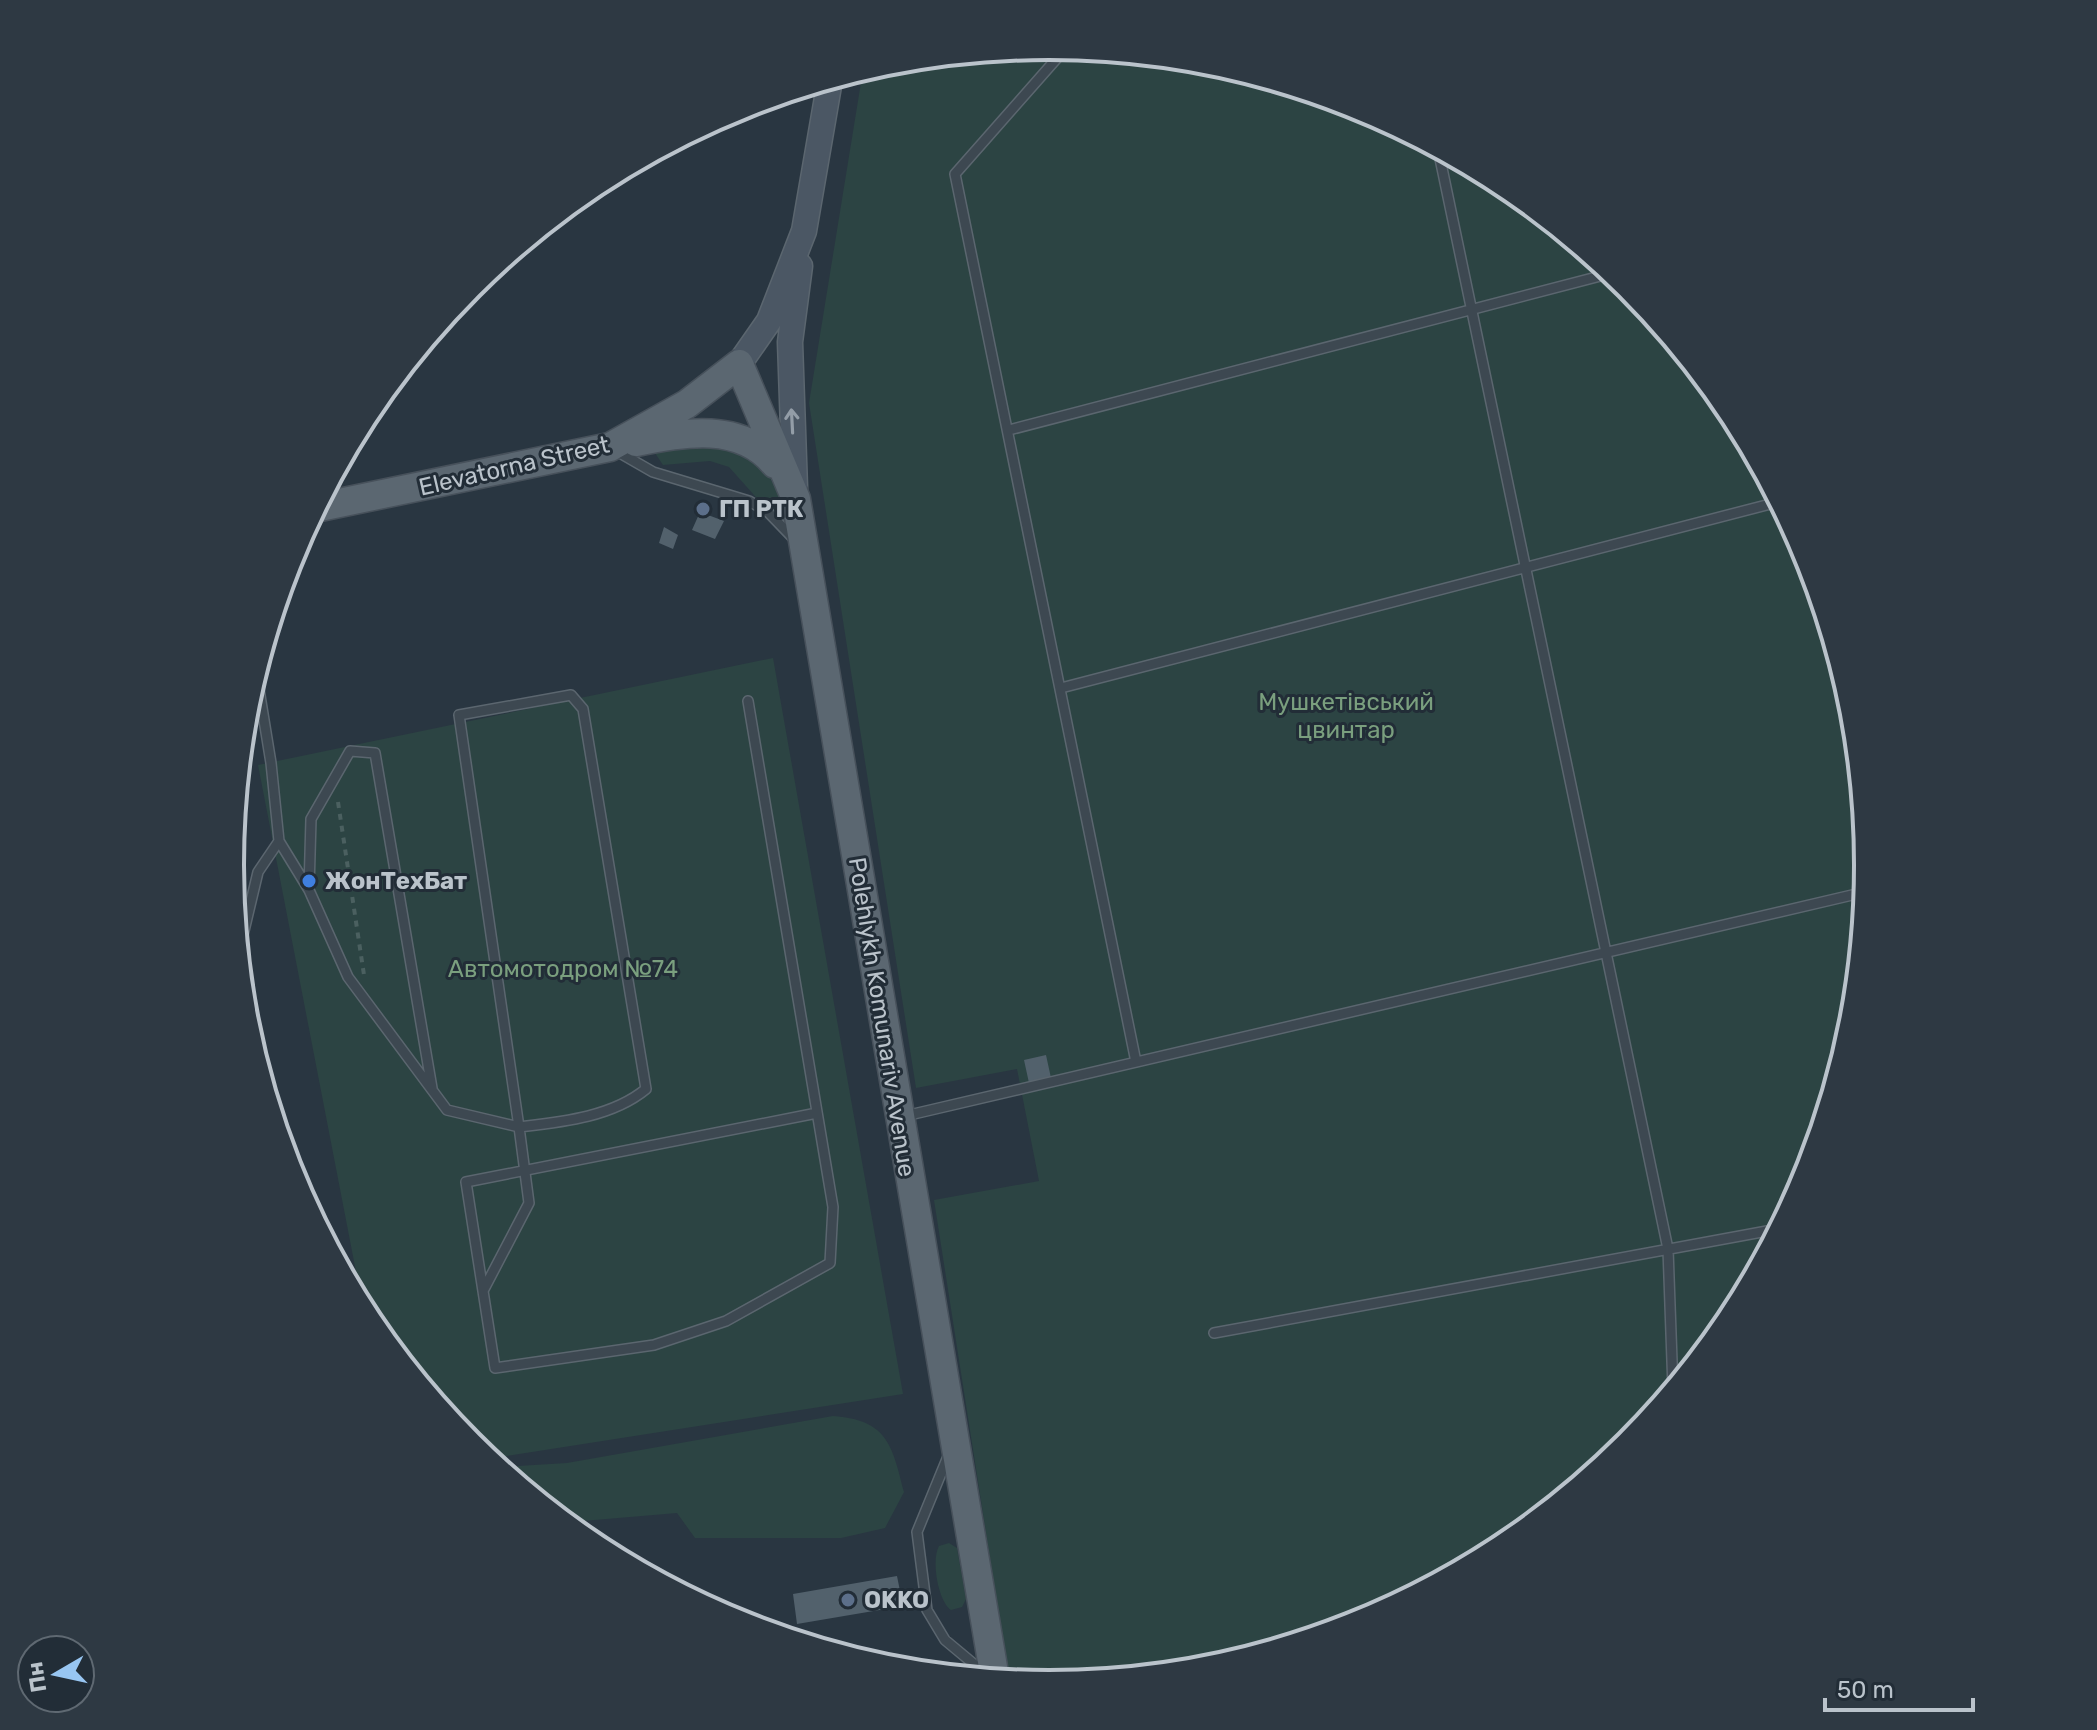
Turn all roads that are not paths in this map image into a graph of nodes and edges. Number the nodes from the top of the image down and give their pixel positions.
1 (1055, 60) edge
2 (828, 91) edge
3 (1441, 163) edge
4 (804, 231) junction
5 (1597, 277) edge
6 (1473, 309) junction
7 (739, 364) junction
8 (1009, 430) junction
9 (610, 447) junction
10 (796, 499) junction
11 (329, 505) edge
12 (1768, 505) edge
13 (805, 549) junction
14 (1527, 567) junction
15 (1061, 688) junction
16 (261, 700) edge
17 (748, 701) dead end
18 (279, 841) junction
19 (309, 890) junction
20 (1853, 895) edge
21 (246, 924) edge
22 (1608, 952) junction
23 (1136, 1062) junction
24 (433, 1091) junction
25 (817, 1113) junction
26 (898, 1117) junction
27 (519, 1127) junction
28 (524, 1169) junction
29 (1765, 1231) edge
30 (1668, 1249) junction
31 (483, 1291) junction
32 (1214, 1333) dead end
33 (1672, 1373) edge
34 (953, 1444) junction
35 (978, 1666) edge
36 (991, 1668) edge

1 - 8 lane
2 - 4 main road
3 - 6 lane
4 - 7 main road
10 -> 4 main road
5 - 6 lane
6 - 8 lane
6 - 14 lane
7 - 9 main road, Elevatorna Street
7 - 10 main road, Polehlykh Komunariv Avenue
8 - 15 lane
9 - 10 main road
9 - 11 main road, Elevatorna Street
9 - 13 lane
10 - 13 main road, Polehlykh Komunariv Avenue
12 - 14 lane
13 - 26 main road, Polehlykh Komunariv Avenue
14 - 15 lane
14 - 22 lane
15 - 23 lane
16 - 18 lane
17 - 25 lane
18 - 19 lane
18 - 21 lane
19 - 24 lane
19 - 24 lane
20 - 22 lane
22 - 23 lane
22 - 30 lane
23 - 26 lane
24 - 27 lane
25 - 28 lane
25 - 31 lane
26 - 34 main road, Polehlykh Komunariv Avenue
27 - 27 lane
27 - 28 lane
28 - 31 lane
28 - 31 lane
29 - 30 lane
30 - 32 lane
30 - 33 lane
34 - 35 lane
34 - 36 main road, Polehlykh Komunariv Avenue

